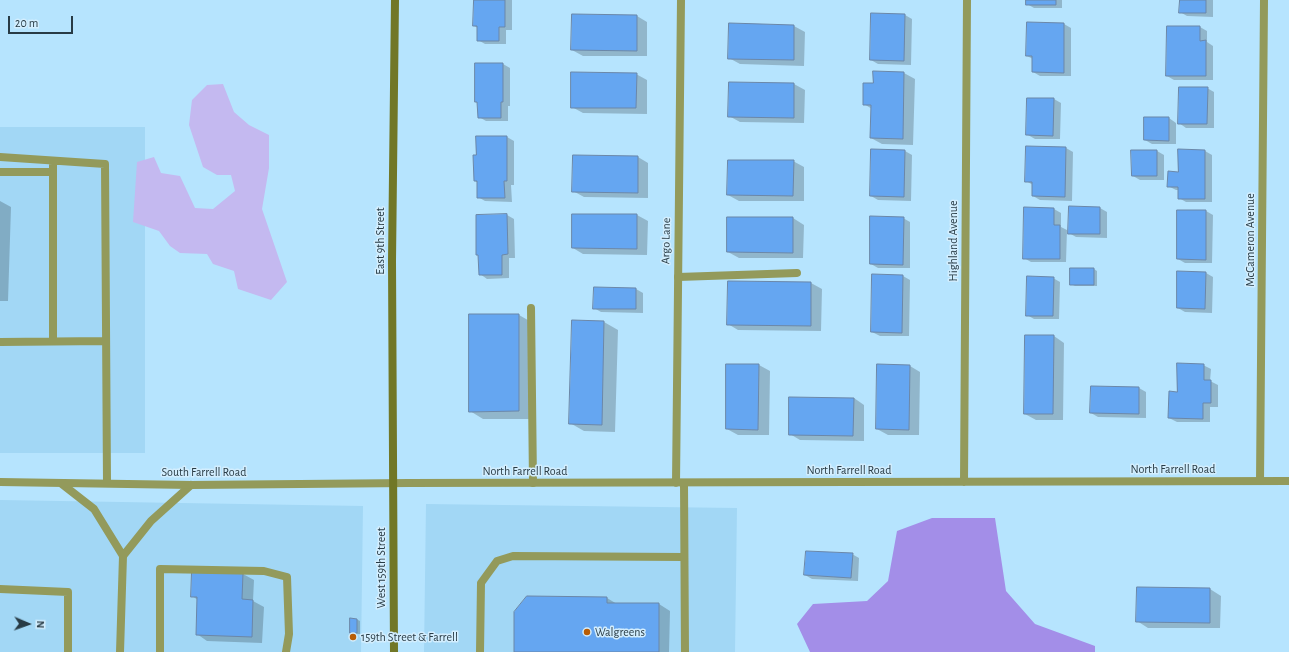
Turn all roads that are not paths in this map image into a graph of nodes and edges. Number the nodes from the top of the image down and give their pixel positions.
1 (395, 0) edge
2 (681, 0) edge
3 (967, 0) edge
4 (1264, 0) edge
5 (0, 157) edge
6 (53, 161) junction
7 (0, 172) edge
8 (53, 172) junction
9 (797, 273) dead end
10 (678, 277) junction
11 (531, 308) dead end
12 (53, 341) junction
13 (106, 341) junction
14 (0, 342) edge
15 (1260, 481) junction
16 (1289, 481) edge
17 (0, 482) edge
18 (680, 482) junction
19 (964, 482) junction
20 (107, 483) junction
21 (393, 483) junction
22 (409, 483) joint
23 (533, 483) junction
24 (62, 484) junction
25 (191, 485) junction
26 (124, 556) junction
27 (684, 557) junction
28 (0, 589) edge
29 (68, 652) edge
30 (120, 652) edge
31 (160, 652) edge
32 (286, 652) edge
33 (394, 652) edge
34 (480, 652) edge
35 (685, 652) edge

1 - 21 main road, East 9th Street
2 - 10 street, Argo Lane
3 - 19 street, Highland Avenue
4 - 15 street, McCameron Avenue
5 - 6 street
6 - 8 street
6 - 13 street
7 - 8 street
8 - 12 street
9 - 10 street
10 - 18 street, Argo Lane
11 - 23 street
12 - 13 street
12 - 14 street
13 - 20 street
15 - 16 street, North Farrell Road
15 - 19 street, North Farrell Road
17 - 24 street, South Farrell Road
18 - 19 street, North Farrell Road
18 - 23 street, North Farrell Road
18 - 27 street, Argo Lane
20 - 24 street, South Farrell Road
20 - 25 street, South Farrell Road
21 - 22 street, South Farrell Road
21 - 25 street, South Farrell Road
21 - 33 main road, West 159th Street
22 - 23 street, North Farrell Road
24 - 26 street
25 - 26 street
26 - 30 street
27 - 34 street
27 - 35 street, Argo Lane
28 - 29 street
31 - 32 street

